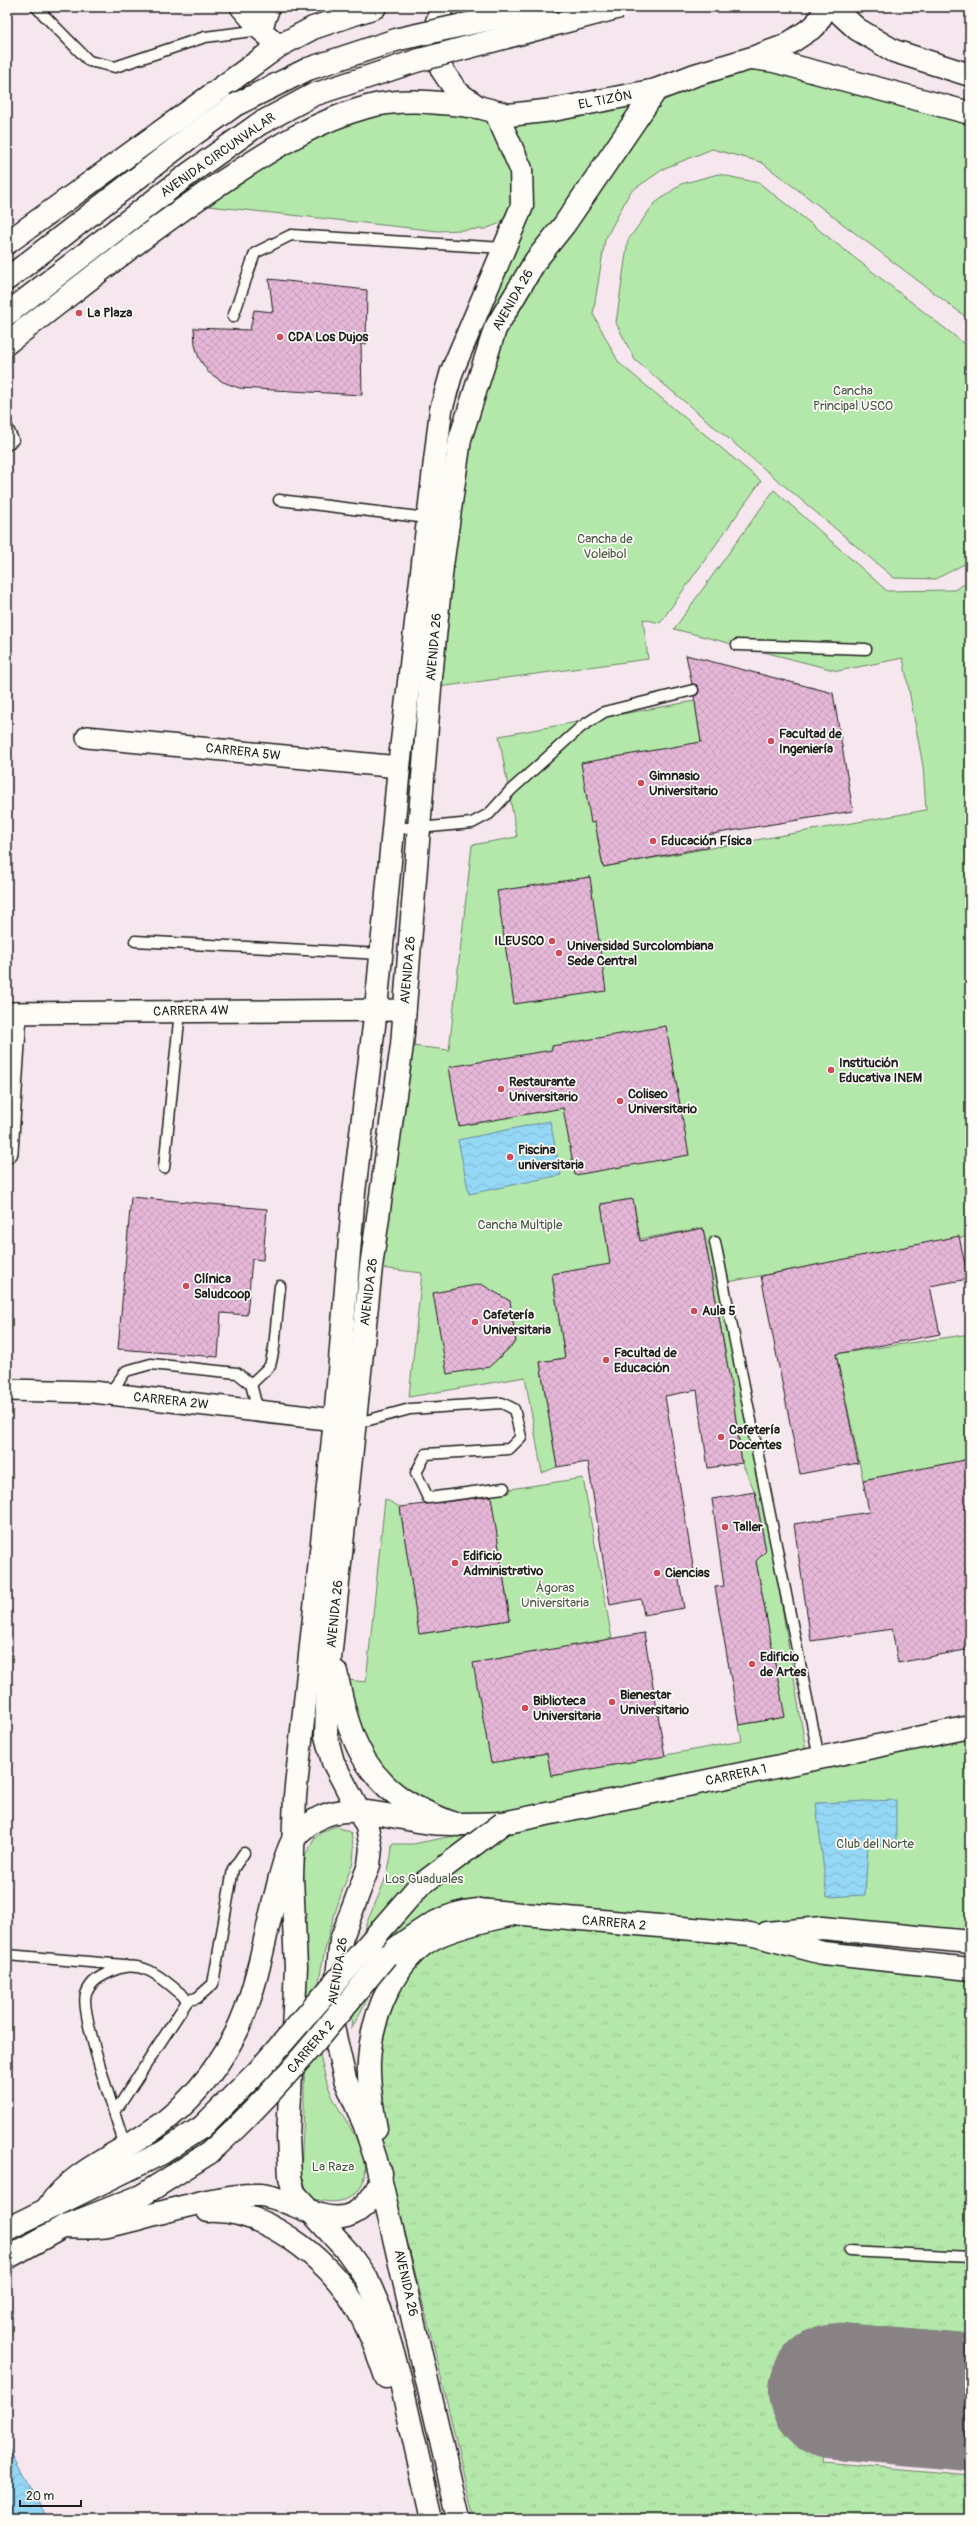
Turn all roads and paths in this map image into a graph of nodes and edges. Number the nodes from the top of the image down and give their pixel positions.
1 (36, 7) edge
2 (241, 7) edge
3 (269, 7) edge
4 (375, 7) edge
5 (442, 7) edge
6 (544, 7) edge
7 (620, 7) edge
8 (827, 7) edge
9 (833, 7) edge
10 (261, 30) junction
11 (279, 46) junction
12 (752, 58) junction
13 (970, 75) edge
14 (656, 90) junction
15 (487, 110) junction
16 (970, 113) edge
17 (7, 243) edge
18 (504, 248) junction
19 (7, 279) edge
20 (7, 314) edge
21 (233, 317) dead end
22 (7, 343) edge
23 (7, 426) edge
24 (7, 445) edge
25 (279, 500) dead end
26 (427, 518) junction
27 (737, 645) dead end
28 (866, 649) dead end
29 (693, 690) dead end
30 (88, 737) dead end
31 (399, 767) junction
32 (393, 828) junction
33 (419, 828) junction
34 (135, 941) dead end
35 (381, 954) junction
36 (376, 1009) junction
37 (405, 1010) junction
38 (180, 1011) junction
39 (12, 1013) edge
40 (7, 1152) edge
41 (164, 1168) dead end
42 (715, 1242) dead end
43 (280, 1286) dead end
44 (251, 1384) junction
45 (7, 1390) edge
46 (109, 1394) junction
47 (258, 1411) junction
48 (344, 1422) junction
49 (504, 1488) dead end
50 (331, 1647) junction
51 (970, 1727) edge
52 (819, 1758) junction
53 (358, 1810) junction
54 (502, 1823) junction
55 (457, 1825) junction
56 (292, 1843) junction
57 (244, 1853) dead end
58 (514, 1914) junction
59 (750, 1934) junction
60 (970, 1942) edge
61 (7, 1955) edge
62 (124, 1965) junction
63 (970, 1969) edge
64 (188, 2000) junction
65 (115, 2112) junction
66 (125, 2147) junction
67 (380, 2178) junction
68 (48, 2207) junction
69 (306, 2209) junction
70 (156, 2214) junction
71 (63, 2227) junction
72 (7, 2229) edge
73 (849, 2251) dead end
74 (970, 2257) edge
75 (7, 2258) edge
76 (424, 2483) junction
77 (432, 2519) edge
78 (459, 2519) edge

1 - 10 lane
2 - 10 street
3 - 10 street
4 - 11 main road
5 - 15 main road
6 - 19 main road, AVENIDA CIRCUNVALAR, bridge
7 - 20 main road, AVENIDA CIRCUNVALAR, bridge
8 - 12 main road, EL TIZÓN
9 - 13 main road
10 - 11 street
11 - 17 main road
12 - 14 main road, EL TIZÓN
12 - 16 main road
14 - 15 main road, EL TIZÓN
14 - 33 main road, AVENIDA 26
15 - 18 main road, AVENIDA 26
15 - 22 main road, EL TIZÓN
18 - 21 lane
18 - 26 main road, AVENIDA 26
23 - 24 lane
25 - 26 lane
26 - 31 main road, AVENIDA 26
27 - 28 lane
29 - 33 lane
30 - 31 street, CARRERA 5W
31 - 32 main road, AVENIDA 26
32 - 33 lane
32 - 35 main road, AVENIDA 26
33 - 37 main road, AVENIDA 26
34 - 35 lane
35 - 36 main road, AVENIDA 26
36 - 37 street, CARRERA 4W
36 - 38 street, CARRERA 4W
36 - 48 main road, AVENIDA 26
37 - 48 main road, AVENIDA 26
38 - 39 street, CARRERA 4W
38 - 41 lane
39 - 40 street
42 - 52 lane
43 - 44 lane
44 - 46 lane
44 - 47 lane
45 - 46 street, CARRERA 2W
46 - 47 street, CARRERA 2W
47 - 48 street, CARRERA 2W
48 - 49 lane
48 - 50 main road, AVENIDA 26
48 - 56 main road, AVENIDA 26
50 - 53 main road, AVENIDA 26
50 - 55 main road
51 - 52 main road, CARRERA 1
52 - 54 main road, CARRERA 1
53 - 55 main road, CARRERA 1
53 - 56 main road, CARRERA 1
53 - 67 main road, AVENIDA 26
54 - 55 main road, CARRERA 1
54 - 68 main road, CARRERA 2, bridge
56 - 66 main road
56 - 69 main road, AVENIDA 26
57 - 64 lane
58 - 59 main road, CARRERA 2
58 - 67 main road
58 - 71 main road, CARRERA 2, bridge
59 - 60 main road, CARRERA 2
59 - 63 main road, CARRERA 2
61 - 62 lane
62 - 64 lane
62 - 65 lane
64 - 65 lane
65 - 66 lane
66 - 68 main road
67 - 69 main road
67 - 78 main road, AVENIDA 26
68 - 72 main road, CARRERA 2
69 - 70 main road
69 - 76 main road, AVENIDA 26
70 - 71 main road
70 - 76 main road
71 - 75 main road, CARRERA 2
73 - 74 lane
76 - 77 main road, AVENIDA 26

